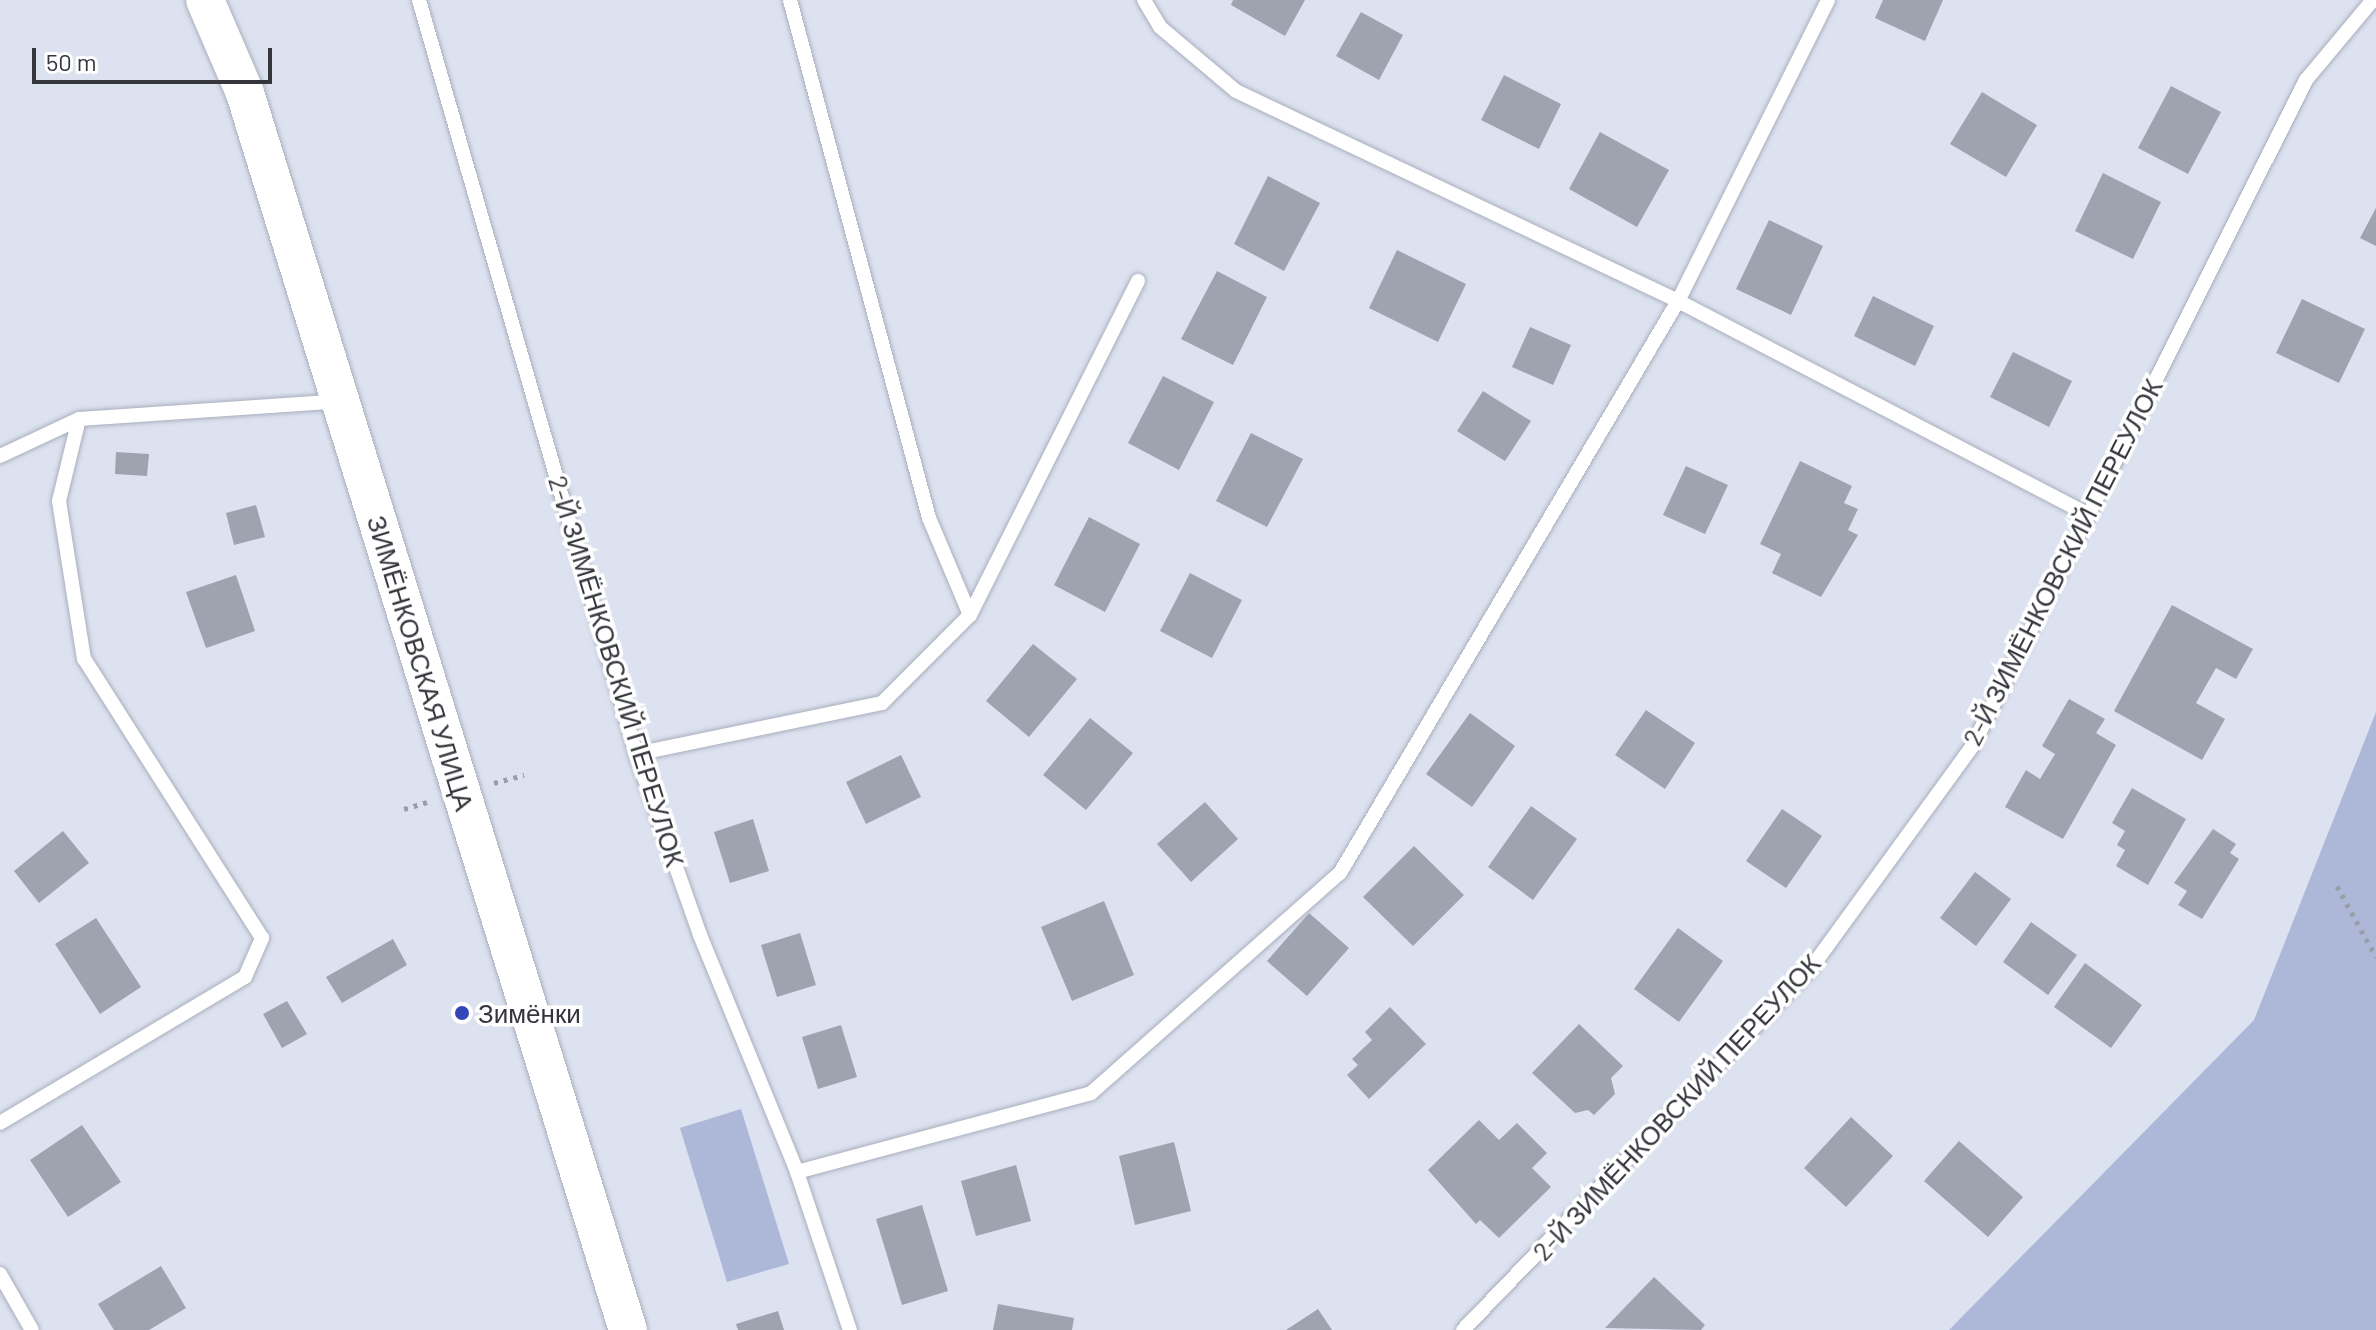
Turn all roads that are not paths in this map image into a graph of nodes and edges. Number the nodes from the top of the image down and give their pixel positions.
1 (205, 0) edge
2 (419, 0) edge
3 (790, 0) edge
4 (1144, 0) edge
5 (1828, 0) edge
6 (2373, 0) edge
7 (1138, 281) dead end
8 (1678, 301) junction
9 (341, 400) junction
10 (79, 419) junction
11 (0, 456) edge
12 (2085, 513) junction
13 (970, 615) junction
14 (636, 754) junction
15 (0, 1123) edge
16 (797, 1172) junction
17 (0, 1274) edge
18 (32, 1330) edge
19 (628, 1330) edge
20 (850, 1330) edge
21 (1463, 1330) edge

1 - 9 main road, ЗИМЁНКОВСКАЯ УЛИЦА
2 - 14 lane, 2-Й ЗИМЁНКОВСКИЙ ПЕРЕУЛОК
3 - 13 lane
4 - 8 lane
5 - 8 lane
6 - 12 lane, 2-Й ЗИМЁНКОВСКИЙ ПЕРЕУЛОК
7 - 13 lane
8 - 12 lane
8 - 16 lane
9 - 10 lane
9 - 19 main road, ЗИМЁНКОВСКАЯ УЛИЦА
10 - 11 lane
10 - 15 lane
12 - 21 lane, 2-Й ЗИМЁНКОВСКИЙ ПЕРЕУЛОК
13 - 14 lane
14 - 16 lane, 2-Й ЗИМЁНКОВСКИЙ ПЕРЕУЛОК
16 - 20 lane, 2-Й ЗИМЁНКОВСКИЙ ПЕРЕУЛОК
17 - 18 lane

